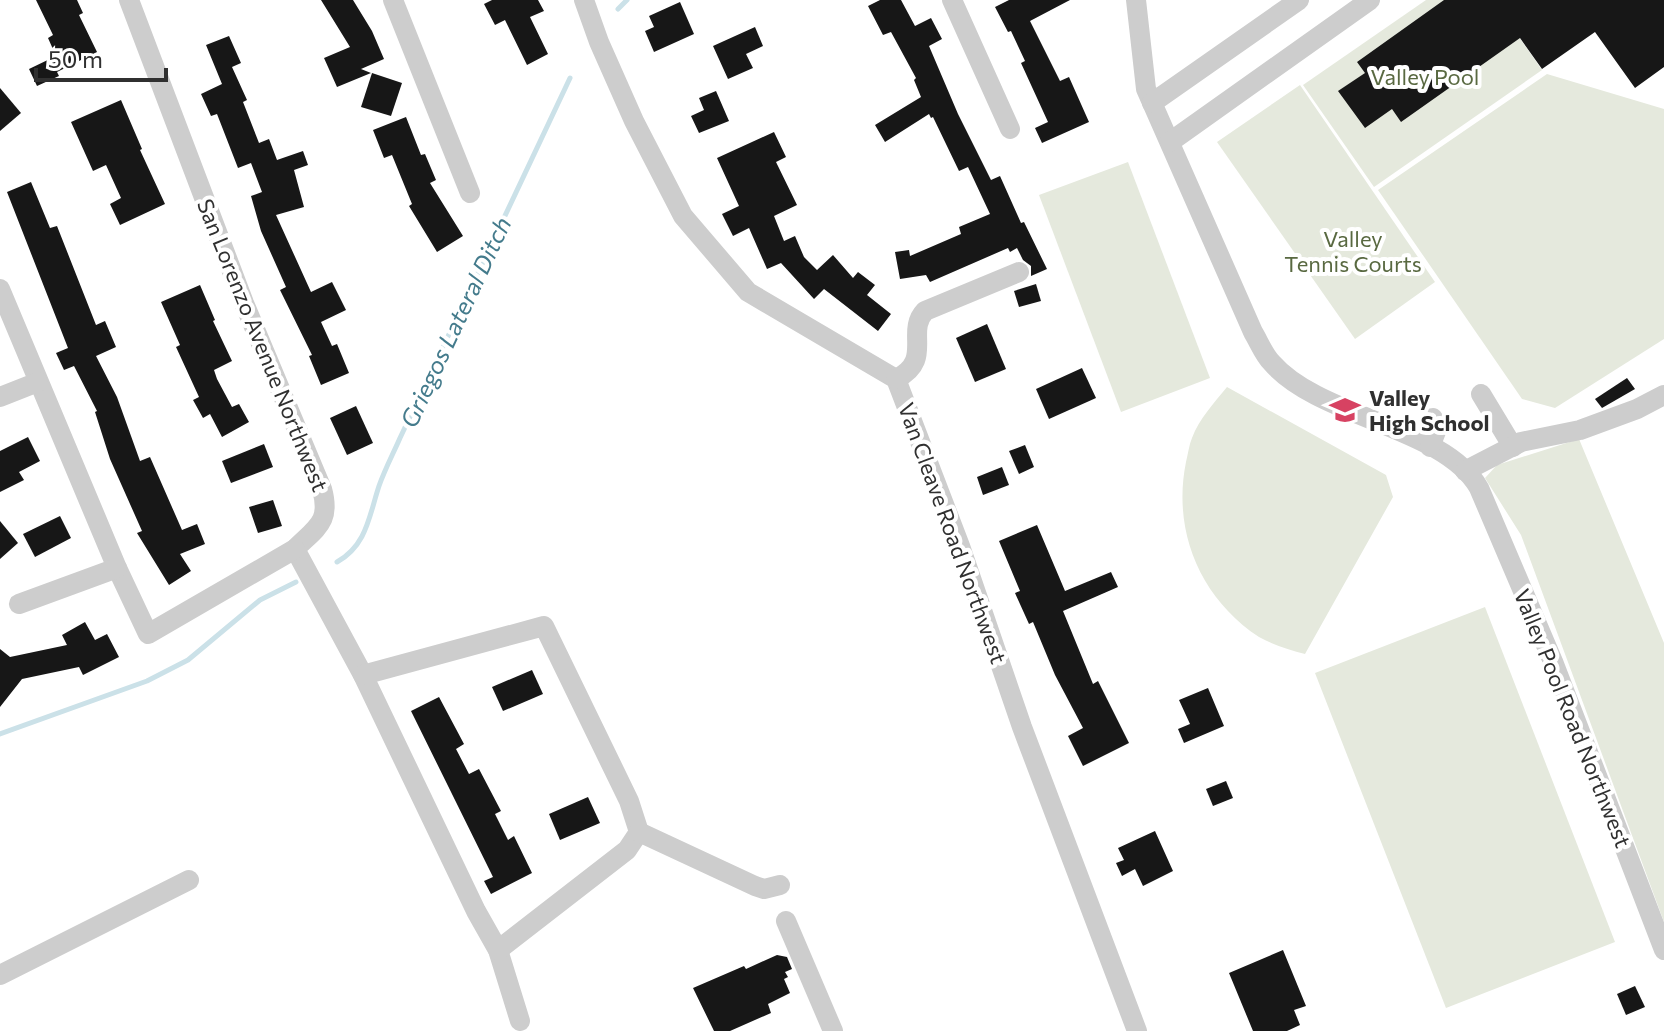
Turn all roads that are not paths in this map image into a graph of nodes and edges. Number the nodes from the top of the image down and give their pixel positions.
1 (129, 0) edge
2 (393, 0) edge
3 (584, 0) edge
4 (952, 0) edge
5 (1136, 0) edge
6 (1299, 0) edge
7 (1370, 0) edge
8 (1152, 103) junction
9 (1010, 129) dead end
10 (1170, 142) junction
11 (470, 193) dead end
12 (1019, 272) dead end
13 (0, 289) edge
14 (896, 379) junction
15 (38, 382) junction
16 (1481, 394) dead end
17 (1664, 395) edge
18 (0, 397) edge
19 (1433, 418) dead end
20 (1430, 447) junction
21 (1513, 447) junction
22 (1465, 471) junction
23 (295, 549) junction
24 (117, 568) junction
25 (19, 604) dead end
26 (363, 675) junction
27 (639, 832) junction
28 (189, 880) dead end
29 (780, 885) dead end
30 (786, 921) dead end
31 (498, 950) junction
32 (1664, 950) edge
33 (0, 975) edge
34 (520, 1021) dead end
35 (833, 1031) edge
36 (1137, 1031) edge

1 - 23 street, San Lorenzo Avenue Northwest
2 - 11 street
3 - 14 street, Van Cleave Road Northwest
4 - 9 street
5 - 8 street, Valley Pool Road Northwest
6 - 8 street
7 - 10 street
8 - 10 street, Valley Pool Road Northwest
10 - 20 street, Valley Pool Road Northwest
12 - 14 street
13 - 15 street
14 - 36 street, Van Cleave Road Northwest
15 - 18 street
15 - 24 street
16 - 21 street
17 - 21 street
19 - 20 street
20 - 22 street, Valley Pool Road Northwest
21 - 22 street
22 - 32 street, Valley Pool Road Northwest
23 - 24 street
23 - 26 street
24 - 25 street
26 - 27 street
26 - 31 street
27 - 29 street
27 - 31 street
28 - 33 street
30 - 35 street
31 - 34 street

